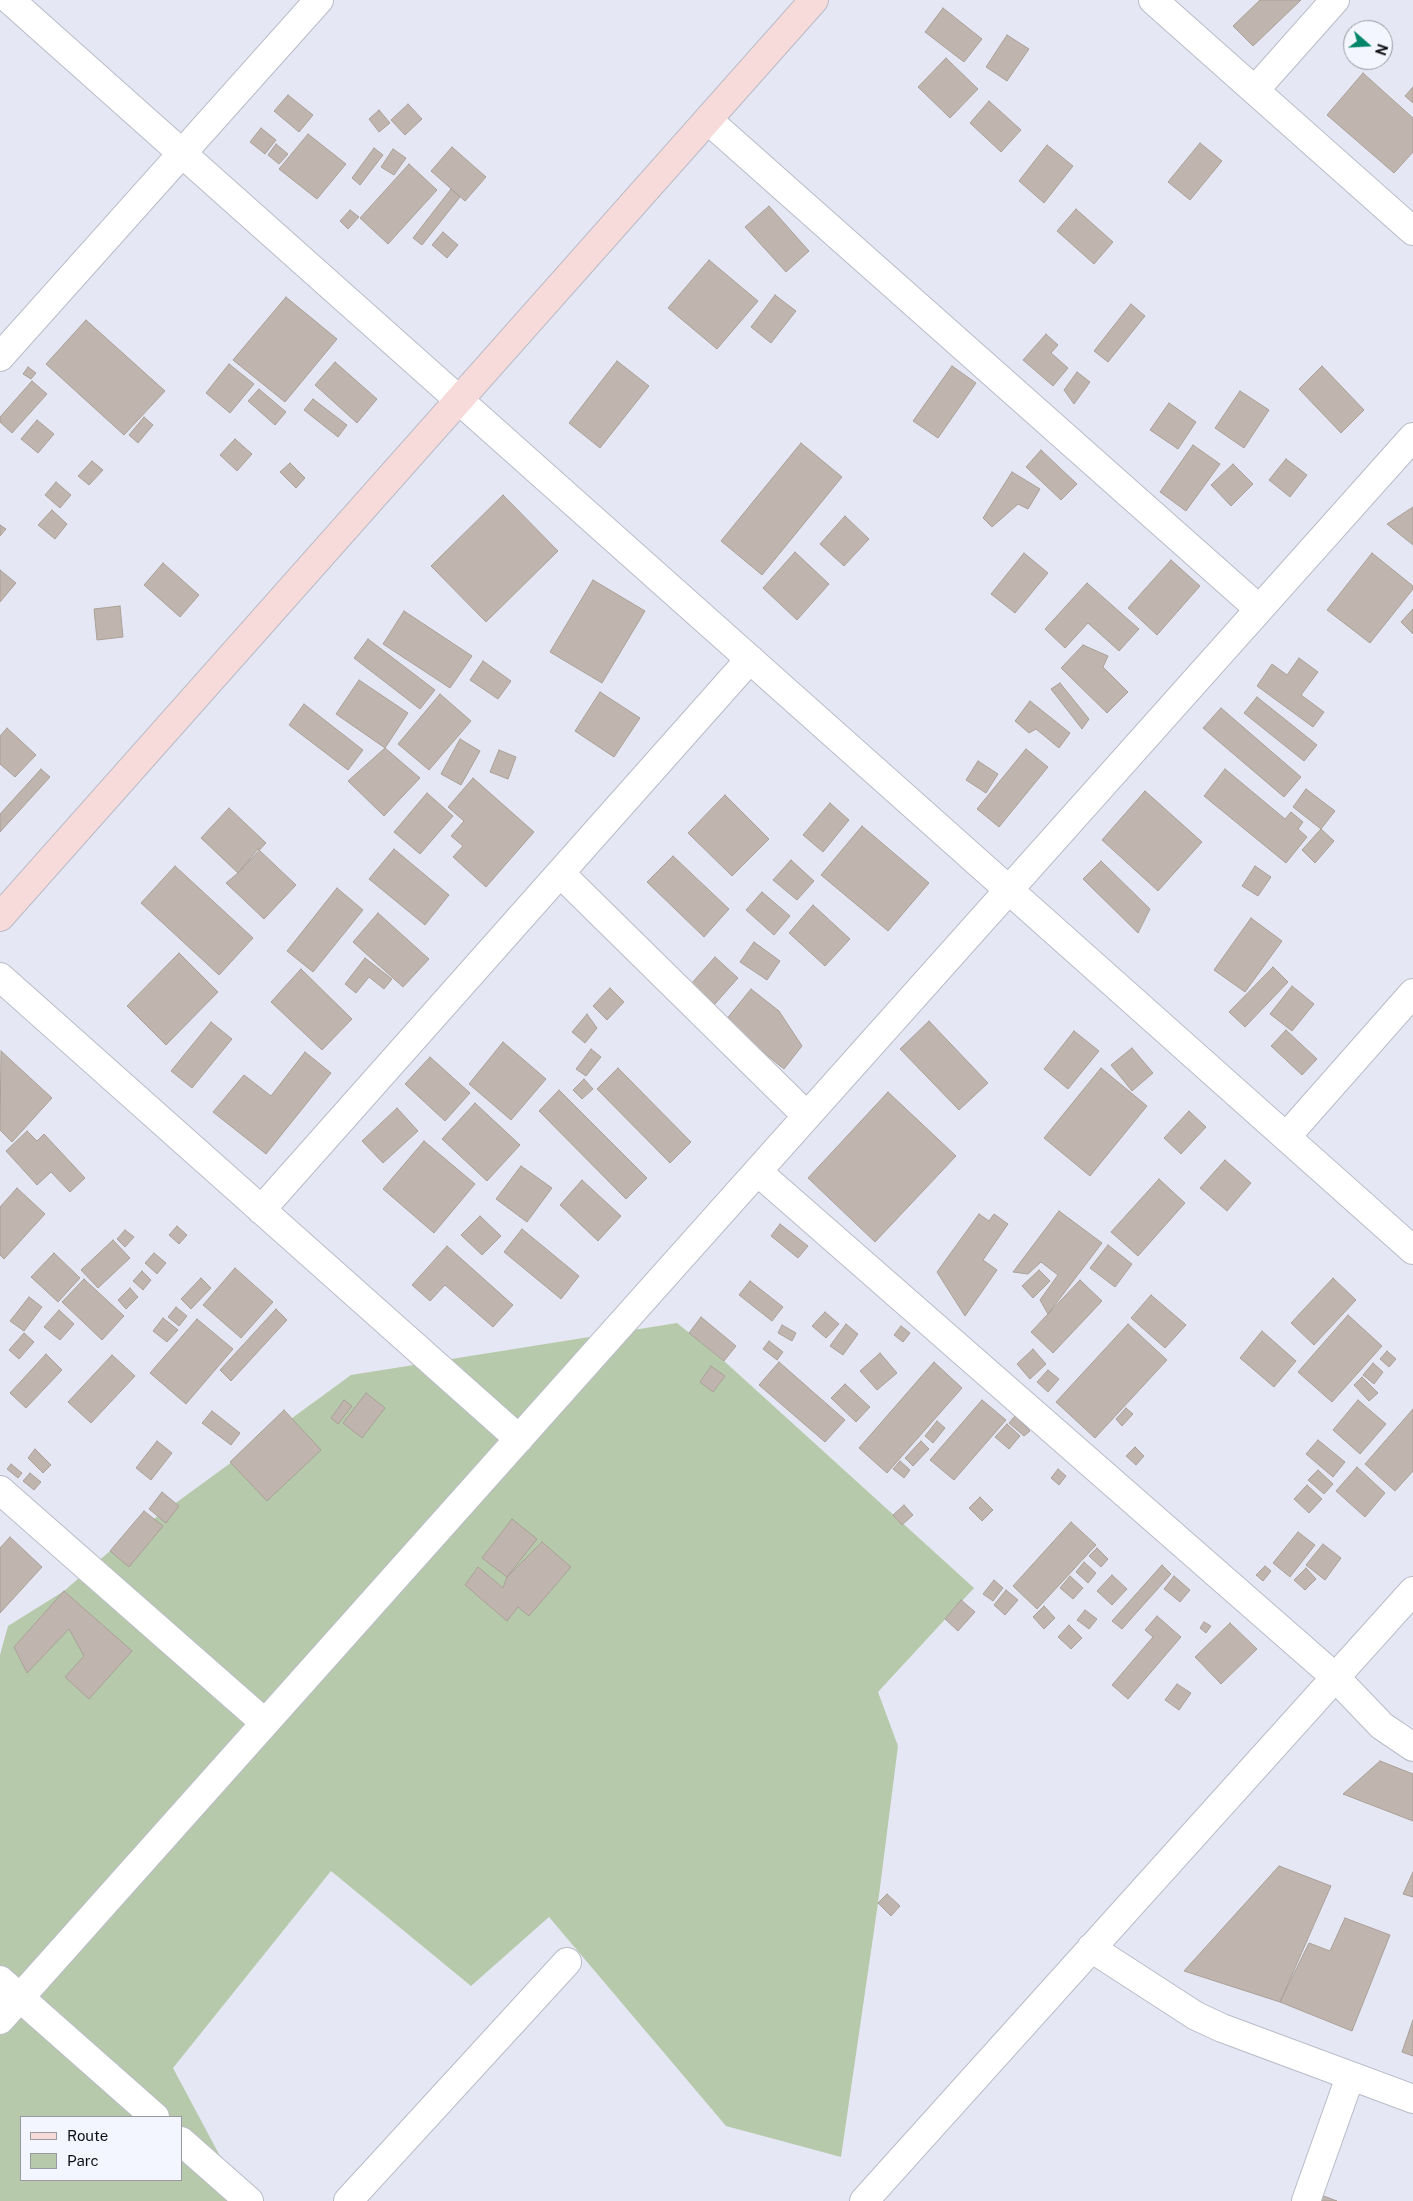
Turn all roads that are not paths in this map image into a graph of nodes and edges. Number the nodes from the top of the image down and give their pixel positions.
1 (10, 0) edge
2 (319, 0) edge
3 (814, 0) edge
4 (1153, 0) edge
5 (1335, 0) edge
6 (1255, 90) junction
7 (708, 120) junction
8 (182, 153) junction
9 (1413, 231) edge
10 (0, 357) edge
11 (459, 400) junction
12 (1413, 437) edge
13 (1259, 609) junction
14 (750, 659) junction
15 (560, 873) junction
16 (1009, 890) junction
17 (0, 917) edge
18 (0, 977) edge
19 (1413, 993) edge
20 (807, 1116) junction
21 (1286, 1137) junction
22 (758, 1172) junction
23 (261, 1210) junction
24 (1413, 1250) edge
25 (519, 1439) junction
26 (0, 1490) edge
27 (1413, 1591) edge
28 (1335, 1678) junction
29 (265, 1724) junction
30 (1413, 1747) edge
31 (1091, 1948) junction
32 (567, 1962) dead end
33 (0, 1980) edge
34 (20, 1998) junction
35 (0, 2020) edge
36 (1350, 2077) junction
37 (1413, 2099) edge
38 (154, 2116) edge
39 (182, 2142) edge
40 (249, 2201) edge
41 (348, 2201) edge
42 (864, 2201) edge
43 (1306, 2201) edge

1 - 8 street
2 - 8 street
3 - 7 street
4 - 6 street
5 - 6 street
6 - 9 street
7 - 11 street
7 - 13 street
8 - 10 street
8 - 11 street
11 - 14 street
11 - 17 street
12 - 13 street
13 - 16 street
14 - 15 street
14 - 16 street
15 - 20 street
15 - 23 street
16 - 20 street
16 - 21 street
18 - 23 street
19 - 21 street
20 - 22 street
21 - 24 street
22 - 25 street
22 - 28 street
23 - 25 street
25 - 29 street
26 - 29 street
27 - 28 street
28 - 30 street
28 - 31 street
29 - 34 street
31 - 36 street
31 - 42 street
32 - 41 street
33 - 34 street
34 - 35 street
34 - 38 street
36 - 37 street
36 - 43 street
39 - 40 street

